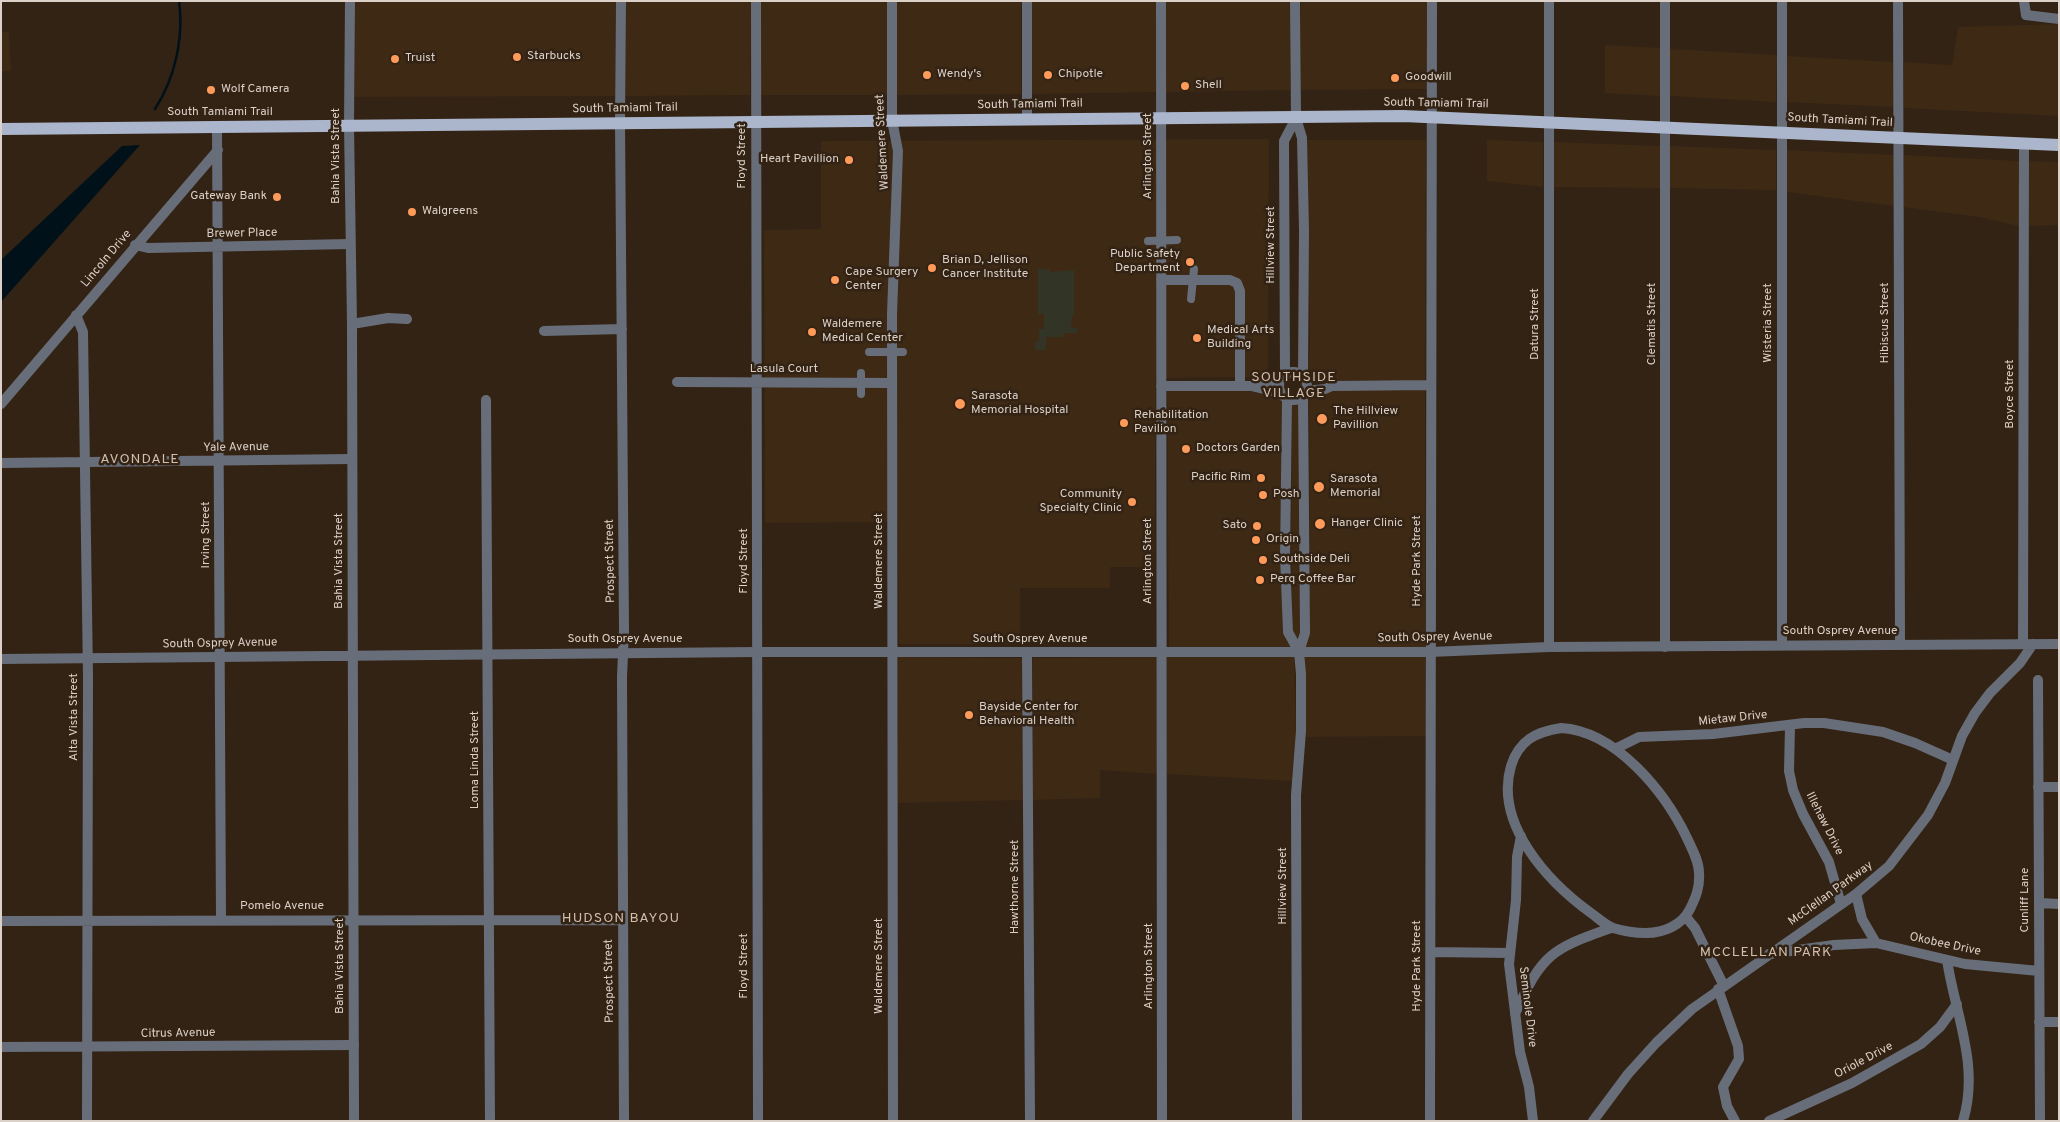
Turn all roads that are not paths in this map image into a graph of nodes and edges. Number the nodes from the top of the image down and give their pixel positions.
1 (350, 1) edge
2 (621, 1) edge
3 (756, 1) edge
4 (892, 1) edge
5 (1026, 1) edge
6 (1161, 1) edge
7 (1296, 1) edge
8 (1432, 1) edge
9 (1548, 1) edge
10 (1665, 1) edge
11 (1782, 1) edge
12 (1898, 1) edge
13 (2024, 1) edge
14 (2056, 19) edge
15 (1432, 116) junction
16 (1161, 118) junction
17 (1296, 118) junction
18 (1027, 119) junction
19 (892, 120) junction
20 (1548, 121) junction
21 (756, 122) junction
22 (620, 123) junction
23 (349, 126) junction
24 (217, 127) junction
25 (1665, 127) junction
26 (1, 129) edge
27 (1782, 132) junction
28 (1899, 138) junction
29 (2024, 144) junction
30 (2059, 145) edge
31 (218, 150) junction
32 (1177, 240) dead end
33 (1148, 241) dead end
34 (350, 244) junction
35 (135, 245) junction
36 (219, 248) junction
37 (1194, 269) dead end
38 (1161, 280) junction
39 (1191, 300) dead end
40 (76, 315) junction
41 (407, 319) dead end
42 (352, 324) junction
43 (622, 329) junction
44 (544, 331) dead end
45 (869, 352) dead end
46 (903, 352) dead end
47 (860, 372) dead end
48 (1282, 377) junction
49 (677, 382) dead end
50 (757, 383) junction
51 (891, 383) junction
52 (1430, 385) junction
53 (1161, 386) junction
54 (1240, 386) junction
55 (1251, 386) junction
56 (1305, 386) junction
57 (860, 394) dead end
58 (1284, 396) junction
59 (486, 400) dead end
60 (1, 404) edge
61 (352, 460) junction
62 (219, 461) junction
63 (1, 463) edge
64 (84, 463) junction
65 (2028, 644) junction
66 (2059, 644) edge
67 (1782, 645) junction
68 (1900, 645) junction
69 (1665, 646) junction
70 (1549, 647) junction
71 (757, 652) junction
72 (1162, 652) junction
73 (1299, 652) junction
74 (1430, 652) junction
75 (623, 653) junction
76 (893, 653) junction
77 (1028, 653) junction
78 (353, 654) junction
79 (488, 654) junction
80 (220, 656) junction
81 (87, 658) junction
82 (1, 659) edge
83 (2038, 680) dead end
84 (1790, 726) junction
85 (1615, 749) junction
86 (1952, 760) junction
87 (2038, 787) junction
88 (2059, 787) edge
89 (1521, 836) junction
90 (1856, 894) junction
91 (2039, 903) junction
92 (1841, 904) junction
93 (2059, 904) edge
94 (1686, 917) junction
95 (354, 919) junction
96 (488, 919) junction
97 (221, 920) junction
98 (622, 920) junction
99 (1, 921) edge
100 (87, 921) junction
101 (1611, 928) junction
102 (1876, 943) junction
103 (1431, 952) junction
104 (1510, 952) junction
105 (1769, 954) junction
106 (1947, 960) junction
107 (2039, 971) junction
108 (1721, 988) junction
109 (1957, 1004) junction
110 (1515, 1015) junction
111 (2039, 1022) junction
112 (2059, 1022) edge
113 (354, 1045) junction
114 (1, 1046) edge
115 (87, 1047) junction
116 (87, 1121) edge
117 (354, 1121) edge
118 (490, 1121) edge
119 (624, 1121) edge
120 (758, 1121) edge
121 (893, 1121) edge
122 (1030, 1121) edge
123 (1162, 1121) edge
124 (1297, 1121) edge
125 (1430, 1121) edge
126 (1533, 1121) edge
127 (1593, 1121) edge
128 (1736, 1121) edge
129 (1769, 1121) edge
130 (1964, 1121) edge
131 (2040, 1121) edge

1 - 23 street, Bahia Vista Street
2 - 22 street, Prospect Street
3 - 21 street, Floyd Street
4 - 19 street, Waldemere Street
5 - 18 street
6 - 16 street, Arlington Street
7 - 17 street, Hillview Street
8 - 15 street, Hyde Park Street
9 - 20 street, Datura Street
10 - 25 street, Clematis Street
11 - 27 street, Wisteria Street
12 - 28 street, Hibiscus Street
13 - 14 street
15 - 17 main road, South Tamiami Trail
15 - 20 main road, South Tamiami Trail
15 - 52 street, Hyde Park Street
16 - 17 main road, South Tamiami Trail
16 - 18 main road, South Tamiami Trail
16 - 38 street, Arlington Street
17 - 48 street, Hillview Street
17 - 56 street, Hillview Street
18 - 19 main road, South Tamiami Trail
19 - 21 main road, South Tamiami Trail
19 - 51 street, Waldemere Street
20 - 25 main road, South Tamiami Trail
20 - 70 street, Datura Street
21 - 22 main road, South Tamiami Trail
21 - 50 street, Floyd Street
22 - 23 main road, South Tamiami Trail
22 - 43 street, Prospect Street
23 - 24 main road, South Tamiami Trail
23 - 34 street, Bahia Vista Street
24 - 26 main road, South Tamiami Trail
24 - 31 street
25 - 27 main road, South Tamiami Trail
25 - 69 street, Clematis Street
27 - 28 main road, South Tamiami Trail
27 - 67 street, Wisteria Street
28 - 29 main road, South Tamiami Trail
28 - 68 street, Hibiscus Street
29 - 30 main road, South Tamiami Trail
29 - 65 street, Boyce Street
31 - 35 street, Lincoln Drive
31 - 36 street, Irving Street
32 - 33 street
34 - 36 street, Brewer Place
34 - 42 street, Bahia Vista Street
35 - 36 street, Brewer Place
35 - 40 street, Lincoln Drive
36 - 62 street, Irving Street
37 - 39 street
38 - 53 street, Arlington Street
38 - 54 street
40 - 60 street, Lincoln Drive
40 - 64 street, Alta Vista Street
41 - 42 street
42 - 61 street, Bahia Vista Street
43 - 44 street
43 - 75 street, Prospect Street
45 - 46 street
47 - 57 street
48 - 55 street
48 - 56 street
48 - 58 street
49 - 50 street, Lasula Court
50 - 51 street, Lasula Court
50 - 71 street, Floyd Street
51 - 76 street, Waldemere Street
52 - 56 street
52 - 74 street, Hyde Park Street
53 - 54 street
53 - 72 street, Arlington Street
54 - 55 street
55 - 58 street
56 - 58 street
56 - 73 street, Hillview Street
58 - 73 street, Hillview Street
59 - 79 street, Loma Linda Street
61 - 62 street, Yale Avenue
61 - 78 street, Bahia Vista Street
62 - 64 street, Yale Avenue
62 - 80 street, Irving Street
63 - 64 street, Yale Avenue
64 - 81 street, Alta Vista Street
65 - 66 street, South Osprey Avenue
65 - 68 street, South Osprey Avenue
65 - 86 street, McClellan Parkway
67 - 68 street, South Osprey Avenue
67 - 69 street, South Osprey Avenue
69 - 70 street, South Osprey Avenue
70 - 74 street, South Osprey Avenue
71 - 75 street, South Osprey Avenue
71 - 76 street, South Osprey Avenue
71 - 120 street, Floyd Street
72 - 73 street, South Osprey Avenue
72 - 77 street, South Osprey Avenue
72 - 123 street, Arlington Street
73 - 74 street, South Osprey Avenue
73 - 124 street, Hillview Street
74 - 103 street, Hyde Park Street
75 - 79 street, South Osprey Avenue
75 - 98 street, Prospect Street
76 - 77 street, South Osprey Avenue
76 - 121 street, Waldemere Street
77 - 122 street, Hawthorne Street
78 - 79 street, South Osprey Avenue
78 - 80 street, South Osprey Avenue
78 - 95 street, Bahia Vista Street
79 - 96 street, Loma Linda Street
80 - 81 street, South Osprey Avenue
80 - 97 street, Irving Street
81 - 82 street, South Osprey Avenue
81 - 100 street, Alta Vista Street
83 - 87 street, Cunliff Lane
84 - 85 street, Mietaw Drive
84 - 86 street, Mietaw Drive
84 - 92 street, Illehaw Drive
85 - 89 street
85 - 94 street
86 - 90 street, McClellan Parkway
87 - 88 street
87 - 91 street, Cunliff Lane
89 - 101 street
89 - 104 street, Seminole Drive
90 - 92 street, McClellan Parkway
90 - 102 street
91 - 93 street
91 - 107 street, Cunliff Lane
92 - 105 street, McClellan Parkway
94 - 101 street
94 - 108 street
95 - 96 street, Pomelo Avenue
95 - 97 street, Pomelo Avenue
95 - 113 street, Bahia Vista Street
96 - 98 street, Pomelo Avenue
96 - 118 street, Loma Linda Street
97 - 100 street, Pomelo Avenue
98 - 119 street, Prospect Street
99 - 100 street, Pomelo Avenue
100 - 115 street, Alta Vista Street
101 - 110 street
102 - 105 street, Okobee Drive
102 - 106 street, Okobee Drive
103 - 104 street
103 - 125 street, Hyde Park Street
104 - 110 street, Seminole Drive
105 - 108 street, McClellan Parkway
106 - 107 street, Okobee Drive
106 - 109 street
107 - 111 street, Cunliff Lane
108 - 127 street, McClellan Parkway
108 - 128 street
109 - 129 street, Oriole Drive
109 - 130 street
110 - 126 street, Seminole Drive
111 - 112 street
111 - 131 street, Cunliff Lane
113 - 115 street, Citrus Avenue
113 - 117 street, Bahia Vista Street
114 - 115 street, Citrus Avenue
115 - 116 street, Alta Vista Street

